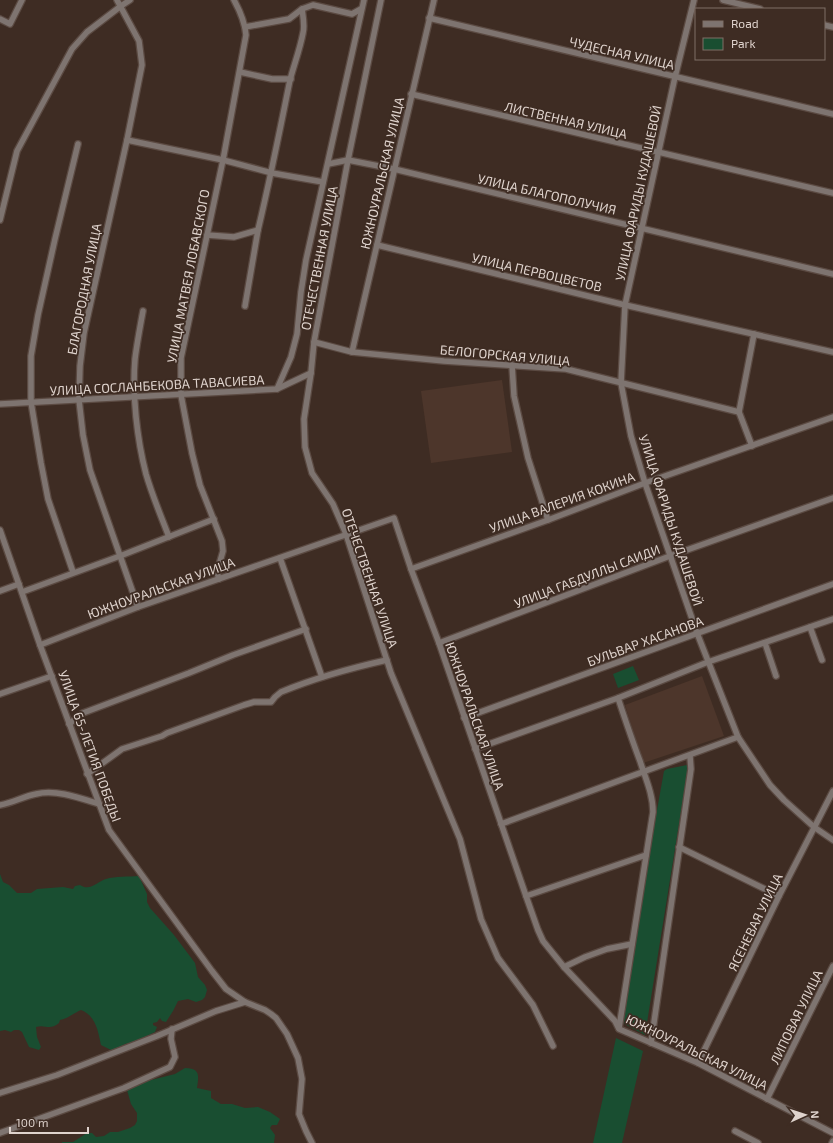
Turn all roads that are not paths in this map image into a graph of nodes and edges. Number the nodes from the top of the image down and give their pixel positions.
1 (22, 0) edge
2 (117, 0) edge
3 (130, 0) edge
4 (234, 0) edge
5 (364, 0) edge
6 (381, 0) edge
7 (434, 0) edge
8 (694, 0) edge
9 (723, 0) edge
10 (121, 6) junction
11 (756, 8) edge
12 (302, 9) junction
13 (361, 9) junction
14 (429, 18) junction
15 (0, 19) edge
16 (245, 26) junction
17 (240, 72) junction
18 (675, 77) junction
19 (291, 79) junction
20 (411, 94) junction
21 (833, 114) edge
22 (127, 140) junction
23 (78, 144) dead end
24 (658, 153) junction
25 (223, 160) junction
26 (348, 160) junction
27 (328, 164) junction
28 (394, 169) junction
29 (272, 173) junction
30 (323, 182) junction
31 (833, 193) edge
32 (0, 219) edge
33 (642, 229) junction
34 (258, 230) junction
35 (207, 235) junction
36 (376, 245) junction
37 (833, 274) edge
38 (625, 305) junction
39 (245, 306) dead end
40 (143, 311) dead end
41 (754, 334) junction
42 (314, 342) junction
43 (352, 352) junction
44 (833, 352) edge
45 (512, 365) junction
46 (311, 373) junction
47 (621, 383) junction
48 (277, 389) junction
49 (181, 395) junction
50 (135, 397) junction
51 (79, 400) junction
52 (31, 402) junction
53 (0, 404) edge
54 (739, 412) junction
55 (833, 417) edge
56 (752, 446) junction
57 (645, 483) junction
58 (833, 498) edge
59 (214, 519) junction
60 (548, 520) junction
61 (0, 530) edge
62 (346, 534) junction
63 (169, 537) junction
64 (120, 556) junction
65 (670, 556) junction
66 (280, 558) junction
67 (411, 568) junction
68 (73, 572) junction
69 (219, 579) junction
70 (19, 584) junction
71 (833, 584) edge
72 (0, 591) edge
73 (22, 592) junction
74 (138, 607) junction
75 (833, 619) edge
76 (810, 627) junction
77 (306, 629) junction
78 (697, 633) junction
79 (439, 643) junction
80 (765, 643) junction
81 (40, 645) junction
82 (387, 660) junction
83 (822, 660) dead end
84 (708, 662) junction
85 (52, 676) junction
86 (776, 676) dead end
87 (322, 677) junction
88 (0, 694) edge
89 (618, 698) junction
90 (464, 718) junction
91 (69, 724) junction
92 (738, 737) junction
93 (475, 749) junction
94 (690, 756) junction
95 (644, 773) junction
96 (87, 774) junction
97 (833, 791) edge
98 (98, 804) junction
99 (0, 805) edge
100 (501, 824) junction
101 (814, 827) junction
102 (833, 840) edge
103 (679, 847) junction
104 (646, 855) junction
105 (526, 896) junction
106 (779, 896) junction
107 (632, 944) junction
108 (833, 966) edge
109 (564, 967) junction
110 (245, 1002) junction
111 (619, 1028) junction
112 (172, 1030) junction
113 (651, 1042) junction
114 (553, 1046) dead end
115 (698, 1064) junction
116 (0, 1093) edge
117 (767, 1099) junction
118 (735, 1131) dead end
119 (0, 1133) edge
120 (833, 1133) edge
121 (312, 1143) edge
122 (758, 1143) edge

1 - 15 street
2 - 10 street, БЛАГОРОДНАЯ УЛИЦА
3 - 10 street
4 - 16 street, УЛИЦА МАТВЕЯ ЛОБАВСКОГО
5 - 13 street
6 - 26 street, ОТЕЧЕСТВЕННАЯ УЛИЦА
7 - 14 street, ЮЖНОУРАЛЬСКАЯ УЛИЦА
8 - 18 street, УЛИЦА ФАРИДЫ КУДАШЕВОЙ
9 - 11 street
10 - 22 street, БЛАГОРОДНАЯ УЛИЦА
10 - 32 street
12 - 13 street
12 - 16 street
12 - 19 street
13 - 27 street
14 - 18 street, ЧУДЕСНАЯ УЛИЦА
14 - 20 street, ЮЖНОУРАЛЬСКАЯ УЛИЦА
16 - 17 street, УЛИЦА МАТВЕЯ ЛОБАВСКОГО
17 - 19 street
17 - 25 street, УЛИЦА МАТВЕЯ ЛОБАВСКОГО
18 - 21 street, ЧУДЕСНАЯ УЛИЦА
18 - 24 street, УЛИЦА ФАРИДЫ КУДАШЕВОЙ
19 - 29 street
20 - 24 street, ЛИСТВЕННАЯ УЛИЦА
20 - 28 street, ЮЖНОУРАЛЬСКАЯ УЛИЦА
22 - 25 street
22 - 51 street, БЛАГОРОДНАЯ УЛИЦА
23 - 52 street
24 - 31 street, ЛИСТВЕННАЯ УЛИЦА
24 - 33 street, УЛИЦА ФАРИДЫ КУДАШЕВОЙ
25 - 29 street
25 - 35 street, УЛИЦА МАТВЕЯ ЛОБАВСКОГО
26 - 27 street
26 - 28 street, УЛИЦА БЛАГОПОЛУЧИЯ
26 - 42 street, ОТЕЧЕСТВЕННАЯ УЛИЦА
27 - 30 street
28 - 33 street, УЛИЦА БЛАГОПОЛУЧИЯ
28 - 36 street, ЮЖНОУРАЛЬСКАЯ УЛИЦА
29 - 30 street
29 - 34 street
30 - 48 street
33 - 37 street, УЛИЦА БЛАГОПОЛУЧИЯ
33 - 38 street, УЛИЦА ФАРИДЫ КУДАШЕВОЙ
34 - 35 street
34 - 39 street
35 - 49 street, УЛИЦА МАТВЕЯ ЛОБАВСКОГО
36 - 38 street, УЛИЦА ПЕРВОЦВЕТОВ
36 - 43 street, ЮЖНОУРАЛЬСКАЯ УЛИЦА
38 - 41 street, УЛИЦА ПЕРВОЦВЕТОВ
38 - 47 street, УЛИЦА ФАРИДЫ КУДАШЕВОЙ
40 - 50 street
41 - 44 street, УЛИЦА ПЕРВОЦВЕТОВ
41 - 54 street
42 - 43 street, БЕЛОГОРСКАЯ УЛИЦА
42 - 46 street, ОТЕЧЕСТВЕННАЯ УЛИЦА
43 - 45 street, БЕЛОГОРСКАЯ УЛИЦА
45 - 47 street, БЕЛОГОРСКАЯ УЛИЦА
45 - 60 street
46 - 48 street, УЛИЦА СОСЛАНБЕКОВА ТАВАСИЕВА
46 - 62 street, ОТЕЧЕСТВЕННАЯ УЛИЦА
47 - 54 street, БЕЛОГОРСКАЯ УЛИЦА
47 - 57 street, УЛИЦА ФАРИДЫ КУДАШЕВОЙ
48 - 49 street, УЛИЦА СОСЛАНБЕКОВА ТАВАСИЕВА
49 - 50 street, УЛИЦА СОСЛАНБЕКОВА ТАВАСИЕВА
49 - 59 street, УЛИЦА МАТВЕЯ ЛОБАВСКОГО
50 - 51 street, УЛИЦА СОСЛАНБЕКОВА ТАВАСИЕВА
50 - 63 street
51 - 52 street, УЛИЦА СОСЛАНБЕКОВА ТАВАСИЕВА
51 - 64 street, БЛАГОРОДНАЯ УЛИЦА
52 - 53 street, УЛИЦА СОСЛАНБЕКОВА ТАВАСИЕВА
52 - 68 street
54 - 56 street
55 - 56 street, УЛИЦА ВАЛЕРИЯ КОКИНА
56 - 57 street, УЛИЦА ВАЛЕРИЯ КОКИНА
57 - 60 street, УЛИЦА ВАЛЕРИЯ КОКИНА
57 - 65 street, УЛИЦА ФАРИДЫ КУДАШЕВОЙ
58 - 65 street, УЛИЦА ГАБДУЛЛЫ САИДИ
59 - 63 street
59 - 69 street, УЛИЦА МАТВЕЯ ЛОБАВСКОГО
60 - 67 street, УЛИЦА ВАЛЕРИЯ КОКИНА
61 - 70 street, УЛИЦА 65-ЛЕТИЯ ПОБЕДЫ
62 - 66 street, ЮЖНОУРАЛЬСКАЯ УЛИЦА
62 - 67 street, ЮЖНОУРАЛЬСКАЯ УЛИЦА
62 - 82 street, ОТЕЧЕСТВЕННАЯ УЛИЦА
63 - 64 street
64 - 68 street
64 - 74 street, БЛАГОРОДНАЯ УЛИЦА
65 - 78 street, УЛИЦА ФАРИДЫ КУДАШЕВОЙ
65 - 79 street, УЛИЦА ГАБДУЛЛЫ САИДИ
66 - 69 street, ЮЖНОУРАЛЬСКАЯ УЛИЦА
66 - 77 street
67 - 79 street, ЮЖНОУРАЛЬСКАЯ УЛИЦА
68 - 73 street
69 - 74 street, ЮЖНОУРАЛЬСКАЯ УЛИЦА
70 - 72 street
70 - 73 street, УЛИЦА 65-ЛЕТИЯ ПОБЕДЫ
71 - 78 street, БУЛЬВАР ХАСАНОВА
73 - 81 street, УЛИЦА 65-ЛЕТИЯ ПОБЕДЫ
74 - 81 street, ЮЖНОУРАЛЬСКАЯ УЛИЦА
75 - 76 street
76 - 80 street
76 - 83 street
77 - 87 street
77 - 91 street
78 - 84 street, УЛИЦА ФАРИДЫ КУДАШЕВОЙ
78 - 90 street, БУЛЬВАР ХАСАНОВА
79 - 90 street, ЮЖНОУРАЛЬСКАЯ УЛИЦА
80 - 84 street
80 - 86 street
81 - 85 street, УЛИЦА 65-ЛЕТИЯ ПОБЕДЫ
82 - 87 street
82 - 114 street, ОТЕЧЕСТВЕННАЯ УЛИЦА
84 - 89 street
84 - 92 street, УЛИЦА ФАРИДЫ КУДАШЕВОЙ
85 - 88 street
85 - 91 street, УЛИЦА 65-ЛЕТИЯ ПОБЕДЫ
87 - 96 street
89 - 93 street
89 - 95 street
90 - 93 street, ЮЖНОУРАЛЬСКАЯ УЛИЦА
91 - 96 street, УЛИЦА 65-ЛЕТИЯ ПОБЕДЫ
92 - 94 street
92 - 101 street, УЛИЦА ФАРИДЫ КУДАШЕВОЙ
93 - 100 street, ЮЖНОУРАЛЬСКАЯ УЛИЦА
94 - 95 street
94 - 103 street
95 - 100 street
95 - 104 street
96 - 98 street, УЛИЦА 65-ЛЕТИЯ ПОБЕДЫ
97 - 101 street, ЯСЕНЕВАЯ УЛИЦА
98 - 99 street
98 - 110 street, УЛИЦА 65-ЛЕТИЯ ПОБЕДЫ
100 - 105 street, ЮЖНОУРАЛЬСКАЯ УЛИЦА
101 - 102 street, УЛИЦА ФАРИДЫ КУДАШЕВОЙ
101 - 106 street, ЯСЕНЕВАЯ УЛИЦА
103 - 106 street
103 - 113 street
104 - 105 street
104 - 107 street
105 - 109 street, ЮЖНОУРАЛЬСКАЯ УЛИЦА
106 - 115 street, ЯСЕНЕВАЯ УЛИЦА
107 - 109 street
107 - 111 street
108 - 117 street, ЛИПОВАЯ УЛИЦА
109 - 111 street, ЮЖНОУРАЛЬСКАЯ УЛИЦА
110 - 112 street
110 - 121 street, УЛИЦА 65-ЛЕТИЯ ПОБЕДЫ
111 - 113 street, ЮЖНОУРАЛЬСКАЯ УЛИЦА
112 - 116 street
112 - 119 street
113 - 115 street, ЮЖНОУРАЛЬСКАЯ УЛИЦА
115 - 117 street, ЮЖНОУРАЛЬСКАЯ УЛИЦА
117 - 120 street, ЮЖНОУРАЛЬСКАЯ УЛИЦА
118 - 122 street

